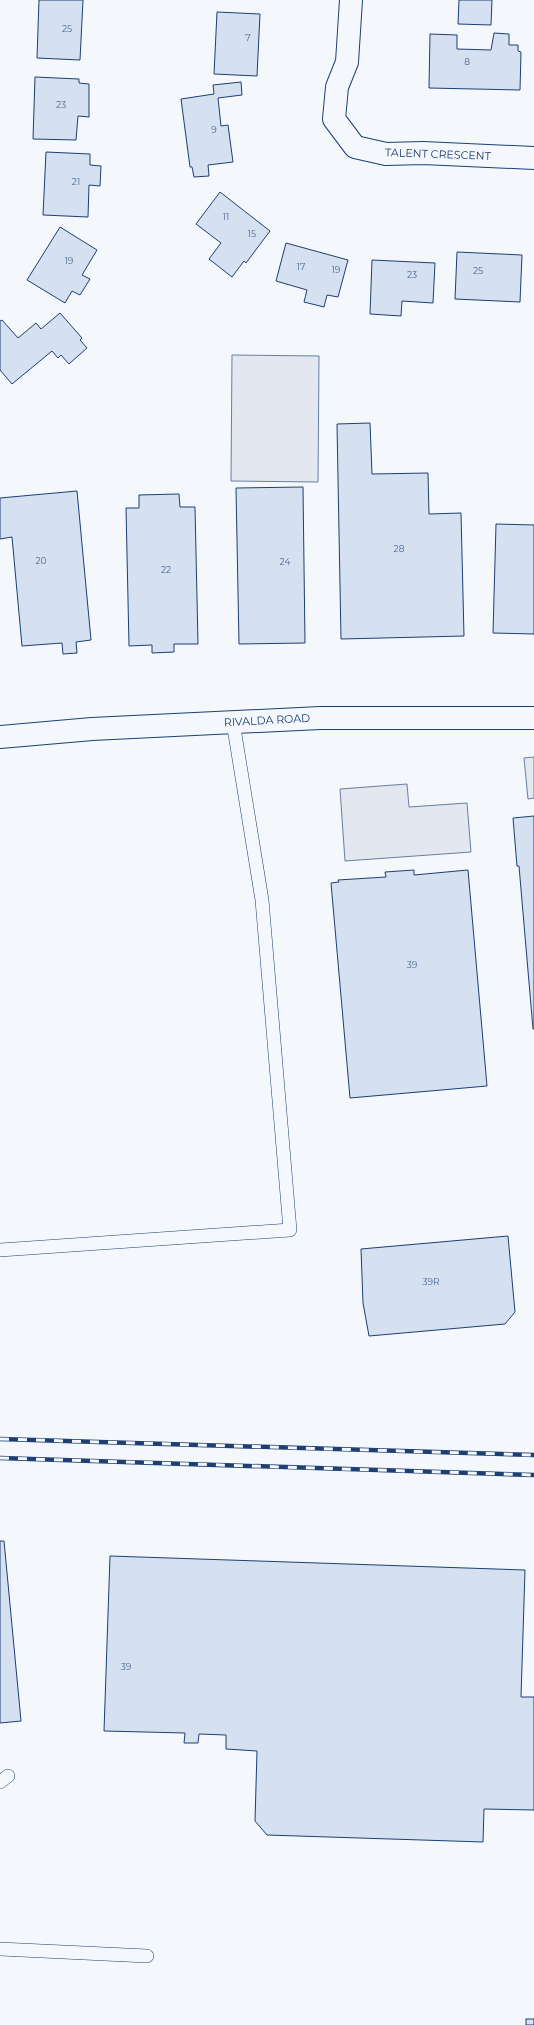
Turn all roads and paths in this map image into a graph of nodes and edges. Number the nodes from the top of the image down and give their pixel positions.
1 (351, 0) edge
2 (534, 158) edge
3 (534, 718) edge
4 (233, 722) junction
5 (0, 737) edge
6 (0, 1250) edge
7 (0, 1949) edge
8 (147, 1956) dead end

1 - 2 street, TALENT CRESCENT
3 - 4 street, RIVALDA ROAD
4 - 5 street, RIVALDA ROAD
4 - 6 lane
7 - 8 lane

